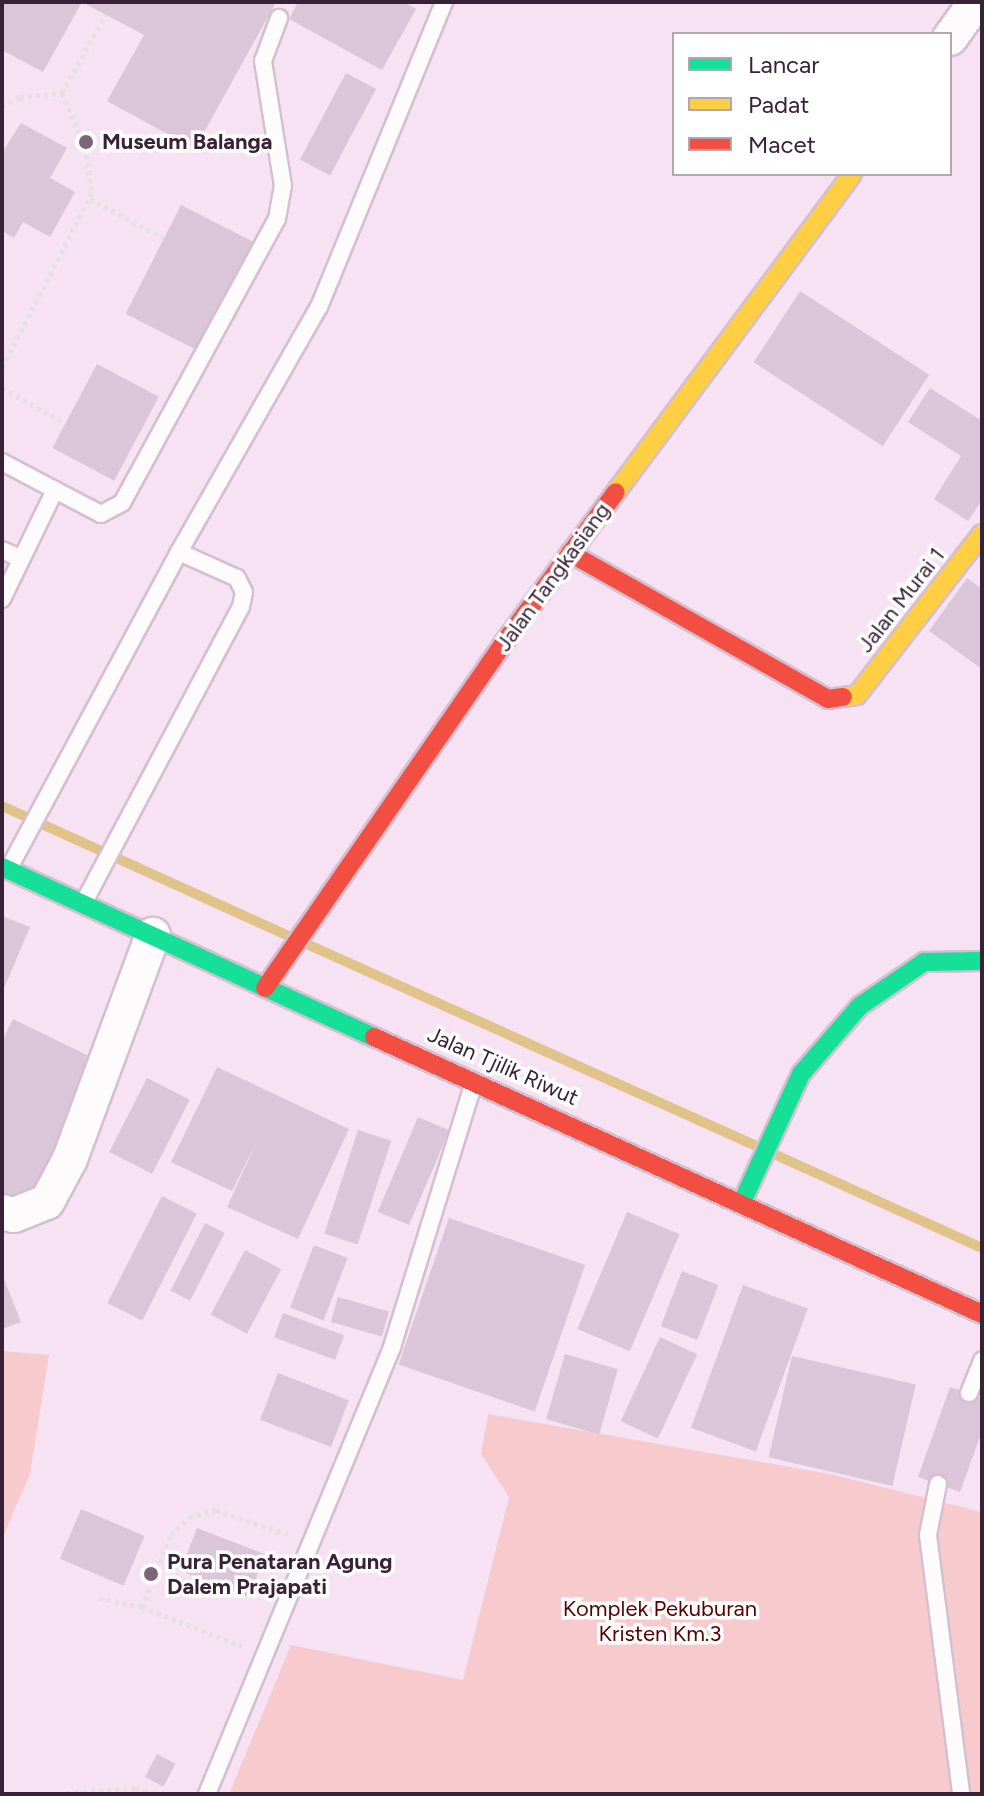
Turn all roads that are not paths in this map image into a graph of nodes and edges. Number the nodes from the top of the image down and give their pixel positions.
1 (444, 2) edge
2 (976, 2) edge
3 (279, 18) dead end
4 (952, 35) edge
5 (851, 176) edge
6 (2, 462) edge
7 (55, 490) junction
8 (982, 534) edge
9 (2, 550) edge
10 (179, 552) junction
11 (570, 553) junction
12 (21, 559) junction
13 (2, 599) edge
14 (5, 868) edge
15 (84, 902) junction
16 (153, 935) junction
17 (982, 961) edge
18 (265, 988) junction
19 (475, 1080) junction
20 (743, 1200) junction
21 (2, 1212) edge
22 (982, 1314) edge
23 (982, 1360) edge
24 (969, 1393) dead end
25 (938, 1484) dead end
26 (207, 1794) edge
27 (961, 1794) edge

1 - 10 lane
2 - 4 street
3 - 7 lane
5 - 11 main road, Jalan Tangkasiang
6 - 7 lane
7 - 12 lane
8 - 11 main road, Jalan Murai 1
9 - 12 lane
10 - 14 lane
10 - 15 lane
11 - 18 main road, Jalan Tangkasiang
12 - 13 lane
14 - 15 main road, Jalan Tjilik Riwut
15 - 16 main road, Jalan Tjilik Riwut
16 - 18 main road, Jalan Tjilik Riwut
16 - 21 street
17 - 20 main road
18 - 19 main road, Jalan Tjilik Riwut
19 - 20 main road, Jalan Tjilik Riwut
19 - 26 lane
20 - 22 main road, Jalan Tjilik Riwut
23 - 24 lane
25 - 27 lane

